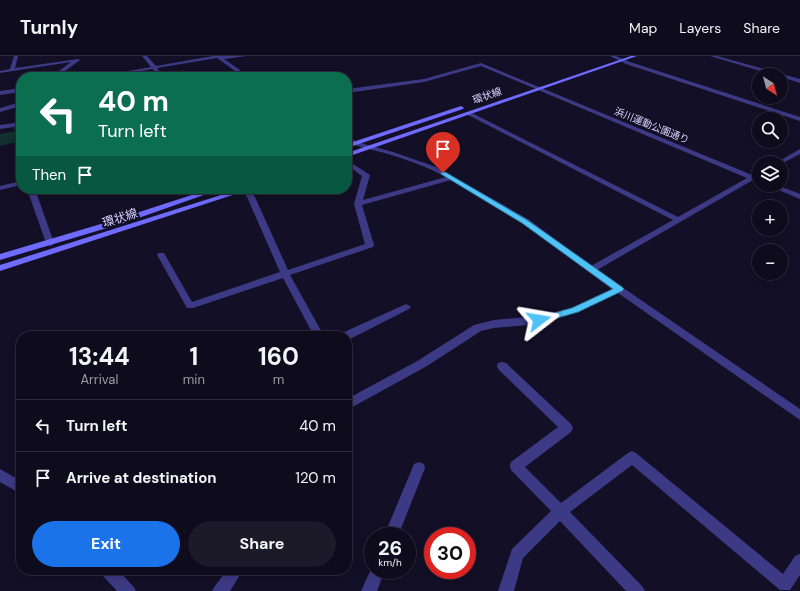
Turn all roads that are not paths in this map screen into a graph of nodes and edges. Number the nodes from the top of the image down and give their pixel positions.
1 (16, 56) edge
2 (144, 56) edge
3 (245, 56) edge
4 (635, 56) edge
5 (712, 56) edge
6 (217, 57) edge
7 (617, 57) edge
8 (79, 58) edge
9 (154, 67) junction
10 (755, 68) edge
11 (12, 70) junction
12 (0, 72) edge
13 (61, 72) edge
14 (127, 72) edge
15 (157, 72) edge
16 (237, 72) edge
17 (788, 77) edge
18 (800, 81) edge
19 (530, 86) junction
20 (538, 89) junction
21 (352, 90) edge
22 (16, 91) edge
23 (0, 93) edge
24 (487, 100) dead end
25 (16, 105) edge
26 (0, 110) edge
27 (466, 110) junction
28 (800, 119) edge
29 (16, 125) edge
30 (0, 127) edge
31 (354, 143) joint
32 (370, 147) junction
33 (800, 151) edge
34 (352, 153) edge
35 (788, 158) edge
36 (352, 165) edge
37 (752, 175) edge
38 (452, 178) junction
39 (752, 180) edge
40 (16, 184) edge
41 (0, 188) edge
42 (788, 192) edge
43 (33, 194) edge
44 (202, 194) edge
45 (230, 194) edge
46 (249, 194) edge
47 (800, 197) edge
48 (358, 204) junction
49 (679, 220) junction
50 (50, 243) junction
51 (161, 255) dead end
52 (0, 257) edge
53 (0, 268) edge
54 (591, 270) junction
55 (285, 274) junction
56 (619, 289) junction
57 (406, 307) dead end
58 (316, 331) edge
59 (352, 333) edge
60 (502, 366) dead end
61 (352, 402) edge
62 (800, 415) edge
63 (419, 468) dead end
64 (0, 475) edge
65 (16, 485) edge
66 (560, 512) junction
67 (395, 527) edge
68 (800, 561) edge
69 (112, 575) edge
70 (232, 575) edge
71 (374, 579) edge
72 (128, 591) edge
73 (220, 591) edge
74 (369, 591) edge
75 (506, 591) edge
76 (637, 591) edge

1 - 11 street
2 - 9 street
3 - 6 street
4 - 7 street, 環状線
5 - 10 street
6 - 9 street
6 - 16 street
7 - 19 street, 環状線
7 - 20 street, 環状線
7 - 28 street
8 - 11 street
8 - 13 street
9 - 14 street
9 - 15 street
11 - 12 street
17 - 18 street
19 - 20 street, 浜川運動公園通り
19 - 21 street, 浜川運動公園通り
19 - 24 street, 環状線
20 - 27 street, 環状線
20 - 37 street, 浜川運動公園通り
22 - 23 street
25 - 26 street
27 - 31 street, 環状線
27 - 32 street, 環状線
27 - 49 street
29 - 30 street
31 - 32 street
32 - 34 street, 環状線
32 - 38 street
33 - 35 street
36 - 48 street
38 - 48 street
38 - 54 street
39 - 49 street
40 - 41 street
42 - 47 street
43 - 50 street
44 - 50 street, 環状線
45 - 53 street, 環状線
46 - 55 street
48 - 55 street
49 - 54 street
50 - 52 street, 環状線
51 - 55 street
54 - 56 street
55 - 58 street
56 - 61 street
56 - 62 street
57 - 59 street
60 - 66 street
63 - 67 street
64 - 65 street
66 - 68 street
66 - 75 street
66 - 76 street
69 - 72 street
70 - 73 street
71 - 74 street

